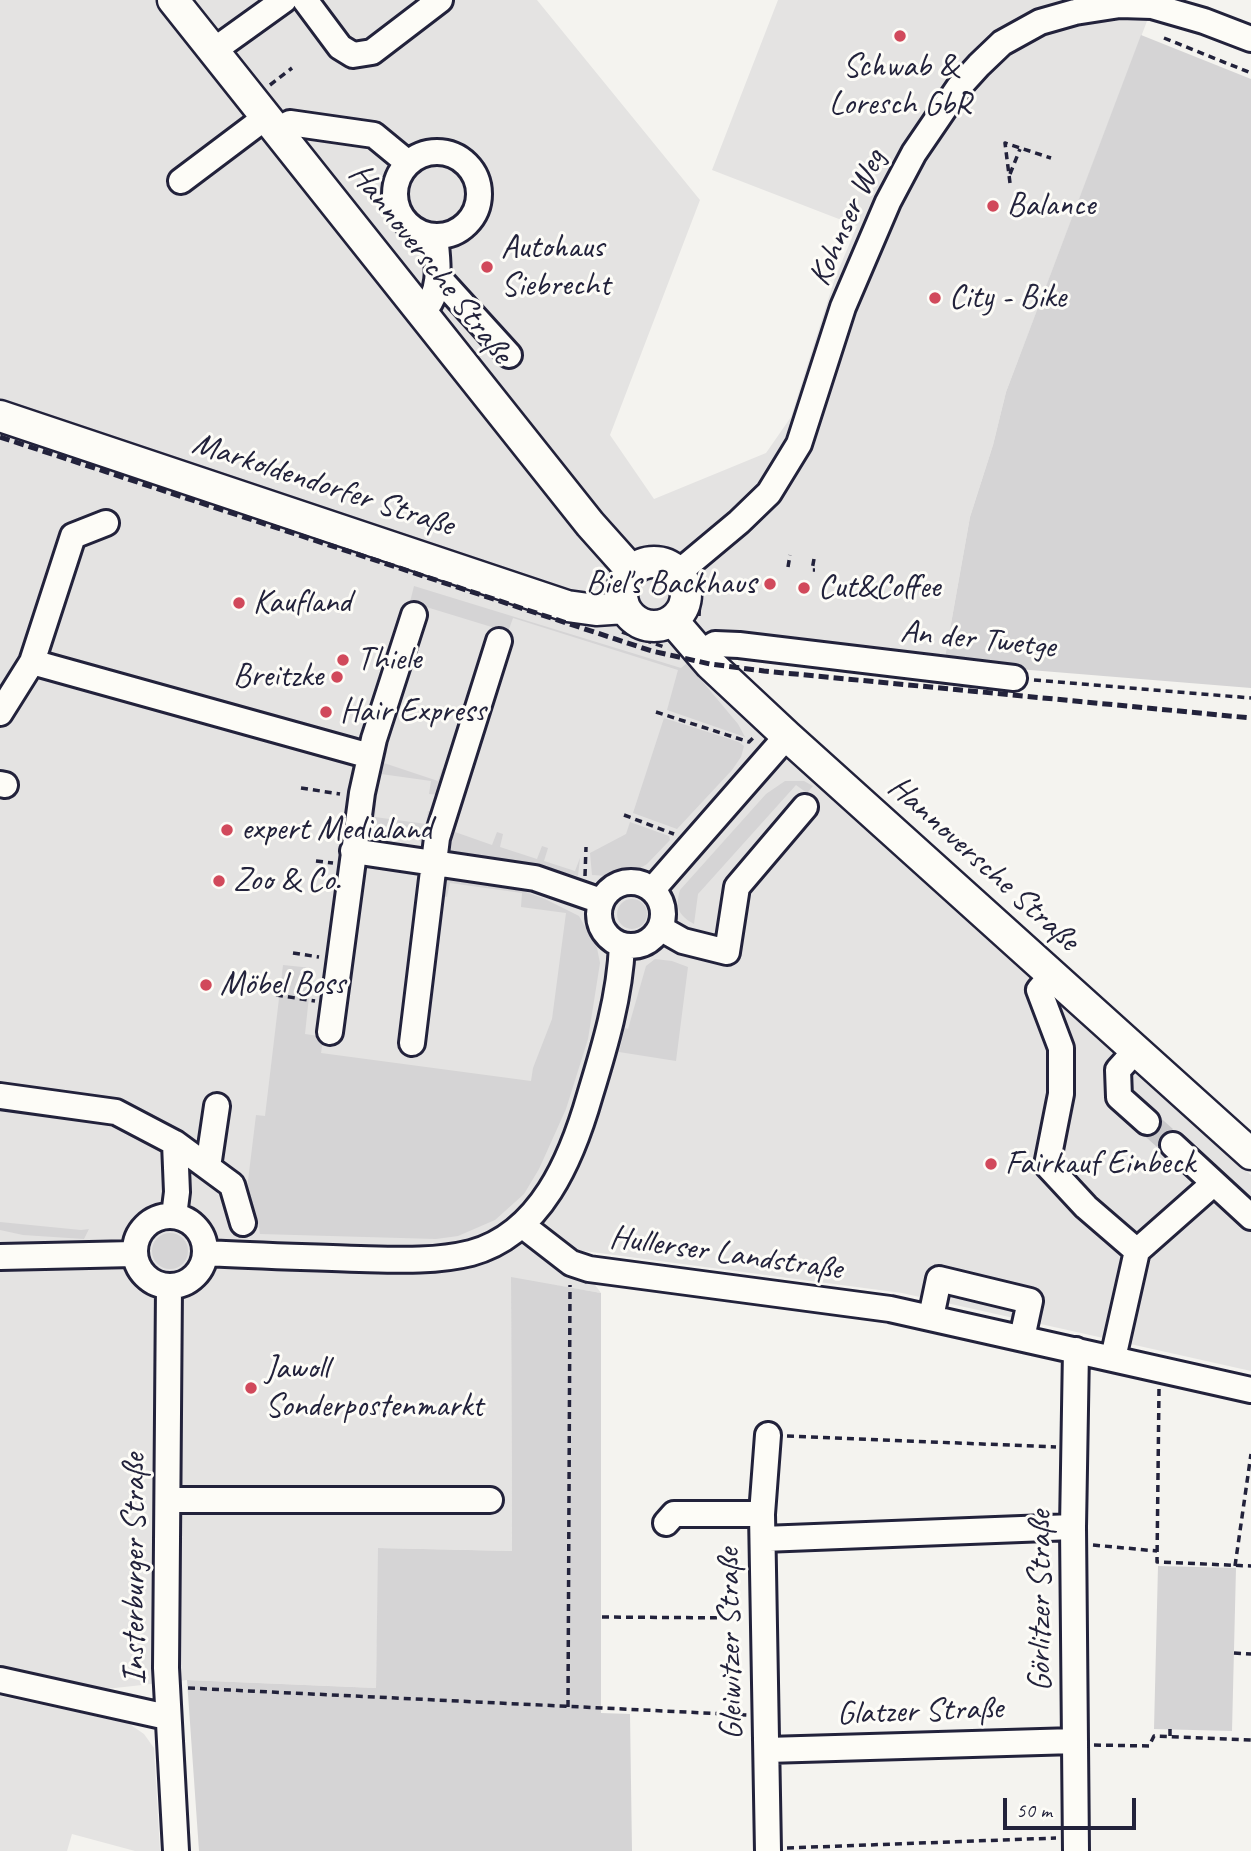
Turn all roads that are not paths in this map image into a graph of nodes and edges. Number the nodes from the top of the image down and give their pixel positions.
1 (173, 0) edge
2 (284, 0) edge
3 (305, 0) edge
4 (440, 0) edge
5 (1251, 38) edge
6 (213, 51) junction
7 (269, 113) junction
8 (408, 163) junction
9 (181, 181) dead end
10 (435, 236) junction
11 (439, 278) junction
12 (422, 313) junction
13 (509, 355) dead end
14 (0, 416) edge
15 (107, 523) dead end
16 (632, 571) junction
17 (692, 574) junction
18 (625, 608) junction
19 (414, 615) dead end
20 (686, 620) junction
21 (499, 641) dead end
22 (700, 653) junction
23 (32, 662) junction
24 (1014, 678) road end
25 (0, 713) edge
26 (787, 736) junction
27 (370, 756) junction
28 (805, 807) dead end
29 (348, 857) junction
30 (433, 862) junction
31 (653, 889) junction
32 (601, 901) junction
33 (660, 928) junction
34 (622, 945) junction
35 (1052, 975) junction
36 (330, 1032) dead end
37 (412, 1043) dead end
38 (1136, 1050) junction
39 (0, 1096) edge
40 (217, 1106) dead end
41 (1147, 1122) tunnel mouth
42 (165, 1131) junction
43 (1248, 1144) edge
44 (1172, 1145) tunnel mouth
45 (208, 1167) junction
46 (1214, 1183) junction
47 (174, 1216) junction
48 (1251, 1217) edge
49 (243, 1223) dead end
50 (522, 1225) junction
51 (1138, 1251) junction
52 (206, 1253) junction
53 (134, 1254) junction
54 (0, 1257) edge
55 (169, 1287) junction
56 (931, 1317) junction
57 (1021, 1338) junction
58 (1076, 1350) junction
59 (1113, 1358) junction
60 (1251, 1390) edge
61 (768, 1435) road end
62 (168, 1500) junction
63 (490, 1500) dead end
64 (762, 1514) junction
65 (666, 1523) dead end
66 (1073, 1535) junction
67 (763, 1539) junction
68 (0, 1681) edge
69 (167, 1717) junction
70 (1075, 1743) junction
71 (767, 1750) junction
72 (1076, 1844) edge
73 (768, 1850) edge
74 (176, 1851) edge

1 - 6 main road, Hannoversche Straße
2 - 6 street
3 - 4 street
5 - 17 street, Kohnser Weg
6 - 7 main road, Hannoversche Straße
7 - 8 street
7 - 9 street
7 - 12 main road, Hannoversche Straße
8 - 10 street
8 - 10 street
10 - 11 street
11 - 12 street
11 - 13 street
12 - 16 main road, Hannoversche Straße
14 - 18 main road, Markoldendorfer Straße
15 - 23 street
16 - 17 main road
16 - 18 main road
17 - 20 main road
18 - 20 main road
19 - 27 street
20 - 22 main road, Hannoversche Straße
21 - 30 street
22 - 24 street, An der Twetge
22 - 26 main road, Hannoversche Straße
23 - 25 street
23 - 27 street
26 - 31 street
26 - 35 main road, Hannoversche Straße
27 - 29 street
28 - 33 street
29 - 30 street
29 - 36 street
30 - 32 street
30 - 37 street
31 - 32 street
31 - 33 street
32 - 34 street
33 - 34 street
34 - 50 street
35 - 38 main road, Hannoversche Straße
35 - 51 street
38 - 41 street
38 - 43 main road, Hannoversche Straße
39 - 42 street
40 - 45 street
42 - 45 street
42 - 47 street
44 - 46 street
45 - 49 street
46 - 48 street
46 - 51 street
47 - 52 street
47 - 53 street
50 - 52 street
50 - 56 street, Hullerser Landstraße
51 - 59 street
52 - 55 street
53 - 54 street
53 - 55 street
55 - 62 street, Insterburger Straße
56 - 57 street, Hullerser Landstraße
56 - 57 street
57 - 58 street, Hullerser Landstraße
58 - 59 street, Hullerser Landstraße
58 - 66 street, Görlitzer Straße
59 - 60 street, Hullerser Landstraße
61 - 64 street, Gleiwitzer Straße
62 - 63 street
62 - 69 street, Insterburger Straße
64 - 65 street
64 - 67 street, Gleiwitzer Straße
66 - 67 street
66 - 70 street, Görlitzer Straße
67 - 71 street, Gleiwitzer Straße
68 - 69 street
69 - 74 street, Insterburger Straße
70 - 71 street, Glatzer Straße
70 - 72 street, Görlitzer Straße
71 - 73 street, Gleiwitzer Straße

